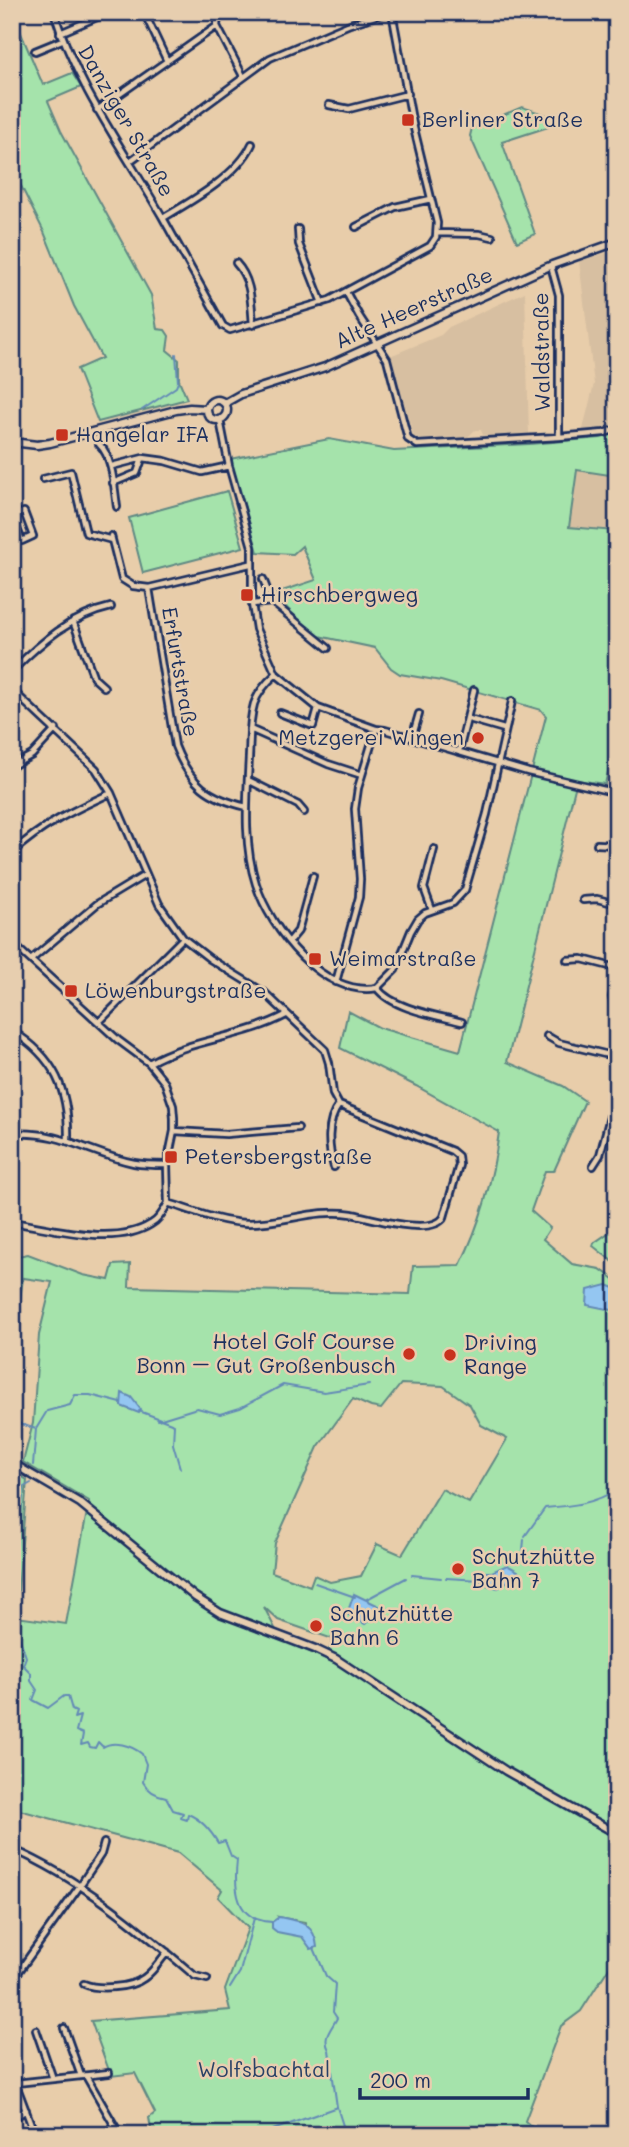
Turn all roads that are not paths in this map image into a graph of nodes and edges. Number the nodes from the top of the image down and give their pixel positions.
1 (54, 12) edge
2 (109, 12) edge
3 (144, 12) edge
4 (218, 12) edge
5 (387, 12) edge
6 (392, 12) edge
7 (217, 26) junction
8 (60, 33) junction
9 (62, 40) junction
10 (35, 51) dead end
11 (167, 61) junction
12 (243, 76) junction
13 (408, 94) junction
14 (329, 105) dead end
15 (97, 110) junction
16 (252, 144) dead end
17 (130, 161) junction
18 (431, 199) junction
19 (163, 218) junction
20 (356, 227) dead end
21 (298, 229) dead end
22 (436, 233) junction
23 (492, 237) dead end
24 (617, 242) edge
25 (236, 263) dead end
26 (551, 266) junction
27 (346, 292) junction
28 (322, 303) junction
29 (253, 325) junction
30 (378, 343) junction
31 (225, 403) junction
32 (206, 409) junction
33 (220, 420) junction
34 (617, 429) edge
35 (559, 437) junction
36 (12, 442) edge
37 (99, 444) dead end
38 (143, 458) junction
39 (112, 466) junction
40 (229, 466) junction
41 (44, 479) dead end
42 (113, 483) junction
43 (117, 507) dead end
44 (12, 517) edge
45 (250, 564) junction
46 (263, 579) dead end
47 (149, 588) junction
48 (272, 602) junction
49 (252, 604) junction
50 (111, 607) dead end
51 (73, 621) junction
52 (328, 649) dead end
53 (12, 671) edge
54 (276, 674) junction
55 (104, 687) dead end
56 (12, 690) edge
57 (474, 690) dead end
58 (512, 701) dead end
59 (318, 708) junction
60 (280, 713) dead end
61 (419, 714) dead end
62 (469, 719) junction
63 (56, 729) junction
64 (250, 729) junction
65 (376, 729) junction
66 (505, 729) junction
67 (412, 738) junction
68 (459, 751) junction
69 (497, 762) junction
70 (12, 766) edge
71 (362, 775) junction
72 (248, 780) junction
73 (111, 793) junction
74 (617, 793) edge
75 (247, 807) junction
76 (304, 812) dead end
77 (597, 844) dead end
78 (617, 845) edge
79 (434, 849) dead end
80 (12, 853) edge
81 (145, 875) junction
82 (313, 876) dead end
83 (583, 900) dead end
84 (617, 904) edge
85 (432, 910) junction
86 (183, 938) junction
87 (289, 942) junction
88 (12, 943) edge
89 (32, 959) junction
90 (567, 960) dead end
91 (617, 968) edge
92 (617, 978) edge
93 (336, 982) junction
94 (377, 988) junction
95 (615, 995) edge
96 (286, 1015) junction
97 (617, 1021) edge
98 (99, 1022) junction
99 (462, 1022) dead end
100 (12, 1031) edge
101 (547, 1036) dead end
102 (617, 1058) edge
103 (149, 1063) junction
104 (617, 1090) edge
105 (339, 1105) junction
106 (609, 1119) junction
107 (617, 1121) edge
108 (298, 1128) dead end
109 (174, 1131) junction
110 (12, 1134) edge
111 (68, 1139) junction
112 (167, 1165) junction
113 (593, 1166) dead end
114 (334, 1167) dead end
115 (168, 1203) junction
116 (12, 1222) edge
117 (12, 1463) edge
118 (617, 1834) edge
119 (104, 1843) dead end
120 (12, 1849) edge
121 (79, 1887) junction
122 (167, 1952) junction
123 (12, 1969) edge
124 (12, 1979) edge
125 (207, 1979) dead end
126 (84, 1984) dead end
127 (64, 2028) dead end
128 (36, 2030) dead end
129 (109, 2073) dead end
130 (12, 2074) edge
131 (83, 2076) junction
132 (54, 2078) junction
133 (16, 2083) junction
134 (26, 2110) junction
135 (12, 2119) edge
136 (34, 2135) edge
137 (120, 2135) edge

1 - 8 street, Danziger Straße
2 - 8 street
3 - 11 street
4 - 7 street
5 - 12 street
6 - 13 street
7 - 11 street
7 - 12 street
8 - 9 street, Danziger Straße
9 - 10 street, Danziger Straße
9 - 15 street, Danziger Straße
11 - 15 street
12 - 17 street
13 - 14 street
13 - 18 street
15 - 17 street, Danziger Straße
16 - 19 street, Danziger Straße
17 - 19 street, Danziger Straße
18 - 20 street
18 - 22 street
19 - 29 street, Danziger Straße
21 - 28 street
22 - 23 street
22 - 27 street
24 - 26 street, Alte Heerstraße
25 - 29 street
26 - 30 street, Alte Heerstraße
26 - 35 street, Waldstraße
27 - 28 street
27 - 30 street
28 - 29 street
30 - 31 street, Alte Heerstraße
30 - 35 street, Waldstraße
31 - 32 street
31 - 33 street
32 - 33 street
32 - 36 street
33 - 40 street
34 - 35 street, Waldstraße
37 - 39 street
38 - 39 street
38 - 40 street
38 - 42 street
39 - 42 street
40 - 45 street
41 - 47 street
42 - 43 street
44 - 44 street
45 - 47 street
45 - 49 street
46 - 48 street
47 - 75 street, Erfurtstraße
48 - 49 street
48 - 52 street
49 - 54 street
50 - 51 street
51 - 53 street
51 - 55 street
54 - 59 street
54 - 64 street
56 - 63 street
57 - 62 street
58 - 66 street
59 - 60 street
59 - 65 street
61 - 67 street
62 - 66 street
62 - 68 street
63 - 70 street
63 - 73 street
64 - 71 street
64 - 72 street
65 - 67 street
65 - 71 street
66 - 69 street
67 - 68 street
68 - 69 street
69 - 74 street
69 - 85 street
71 - 93 street
72 - 75 street
72 - 76 street
73 - 80 street
73 - 81 street
75 - 87 street
77 - 78 street
79 - 85 street
81 - 86 street
81 - 89 street
82 - 87 street
83 - 84 street
85 - 94 street
86 - 96 street
86 - 98 street
87 - 93 street
88 - 89 street
89 - 98 street
90 - 91 street
92 - 95 street
93 - 94 street
94 - 99 street
95 - 97 street
96 - 103 street
96 - 105 street
98 - 103 street
100 - 111 street
101 - 102 street
103 - 109 street
104 - 106 street
105 - 114 street
105 - 115 street
106 - 107 street
106 - 113 street
108 - 109 street
109 - 112 street
110 - 111 street
111 - 112 street
112 - 115 street
115 - 116 street
117 - 118 street
119 - 121 street
120 - 121 street
121 - 122 street
121 - 124 street
122 - 125 street
122 - 126 street
123 - 124 street
127 - 131 street
128 - 132 street
129 - 131 street
130 - 133 street
131 - 132 street
131 - 137 street
132 - 133 street
133 - 134 street
134 - 135 street
134 - 136 street

